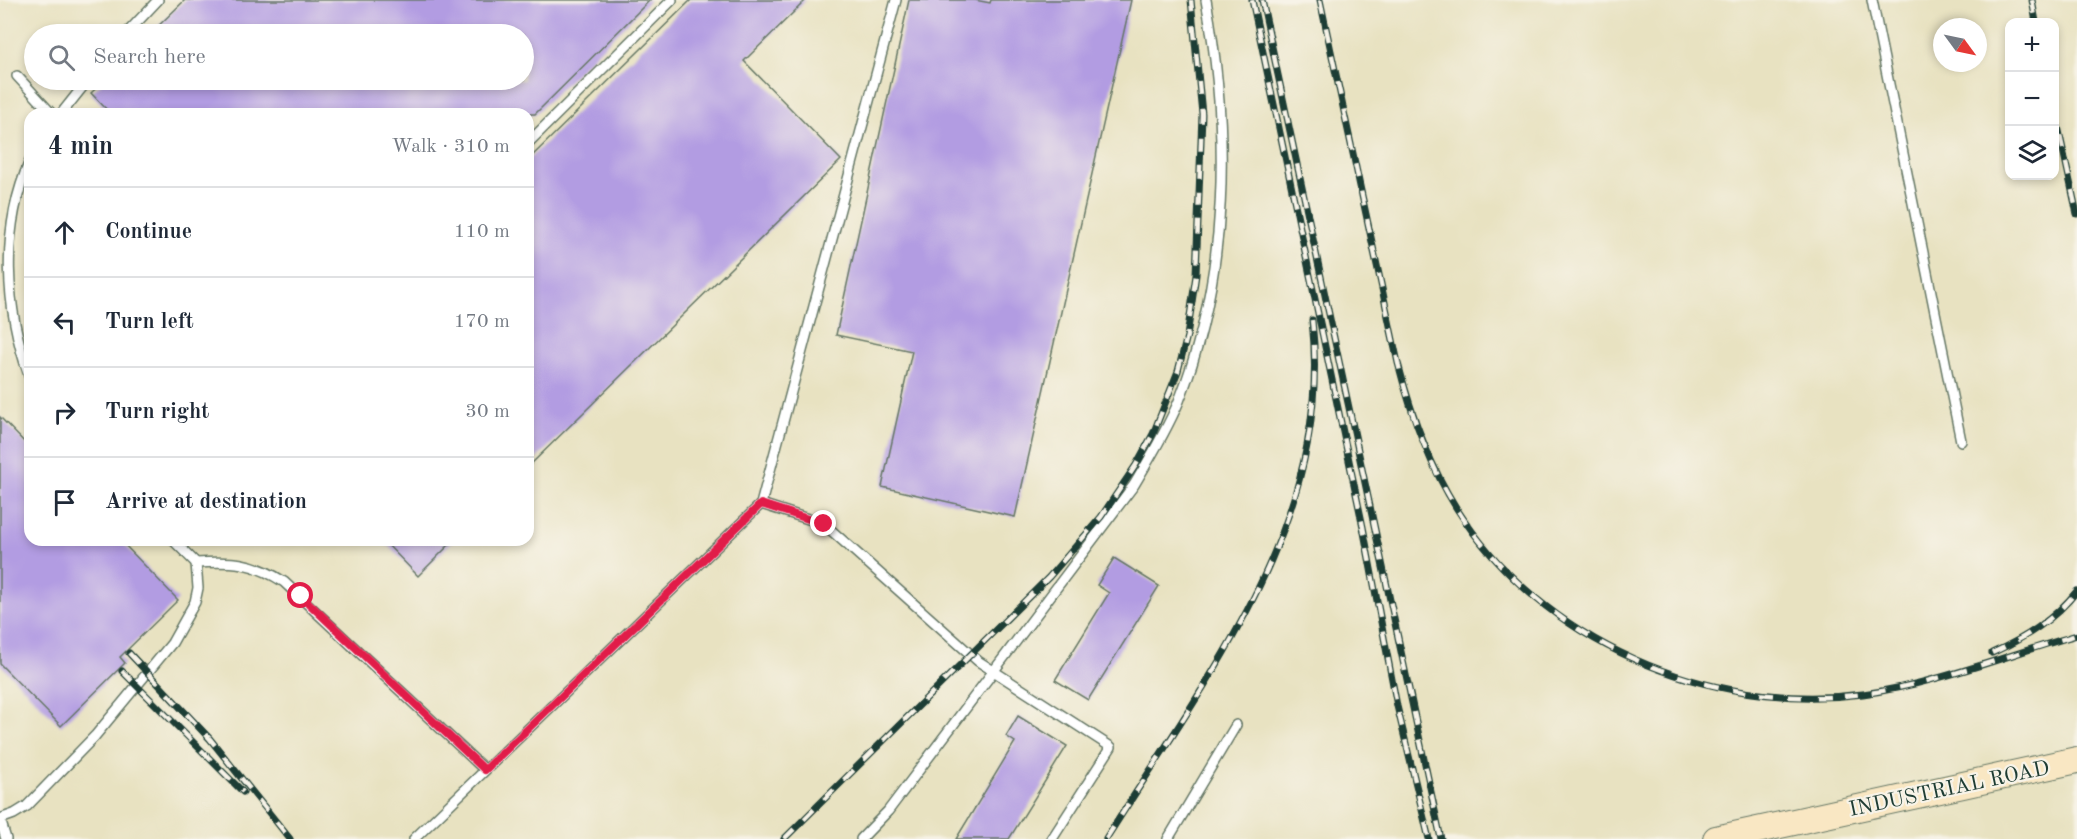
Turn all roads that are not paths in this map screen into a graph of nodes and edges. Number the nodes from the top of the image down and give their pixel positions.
1 (158, 0) edge
2 (672, 0) edge
3 (896, 0) edge
4 (1206, 0) edge
5 (1872, 0) edge
6 (135, 24) edge
7 (17, 76) dead end
8 (24, 84) edge
9 (30, 90) edge
10 (80, 90) edge
11 (46, 108) edge
12 (66, 108) edge
13 (534, 137) edge
14 (24, 175) edge
15 (24, 359) edge
16 (1961, 441) dead end
17 (761, 504) junction
18 (179, 546) edge
19 (196, 563) junction
20 (992, 671) junction
21 (1236, 725) dead end
22 (2077, 760) edge
23 (485, 770) junction
24 (0, 819) edge
25 (6, 839) edge
26 (414, 839) edge
27 (861, 839) edge
28 (1052, 839) edge
29 (1168, 839) edge
30 (1716, 839) edge

1 - 6 lane
2 - 13 lane
3 - 17 lane
4 - 20 lane
5 - 16 lane
7 - 8 lane
9 - 11 lane
10 - 12 lane
14 - 15 lane
17 - 20 lane
17 - 23 lane
18 - 19 lane
19 - 23 lane
19 - 24 lane
20 - 27 lane
20 - 28 lane
21 - 29 lane
22 - 30 street, INDUSTRIAL ROAD
23 - 26 lane
24 - 25 lane

